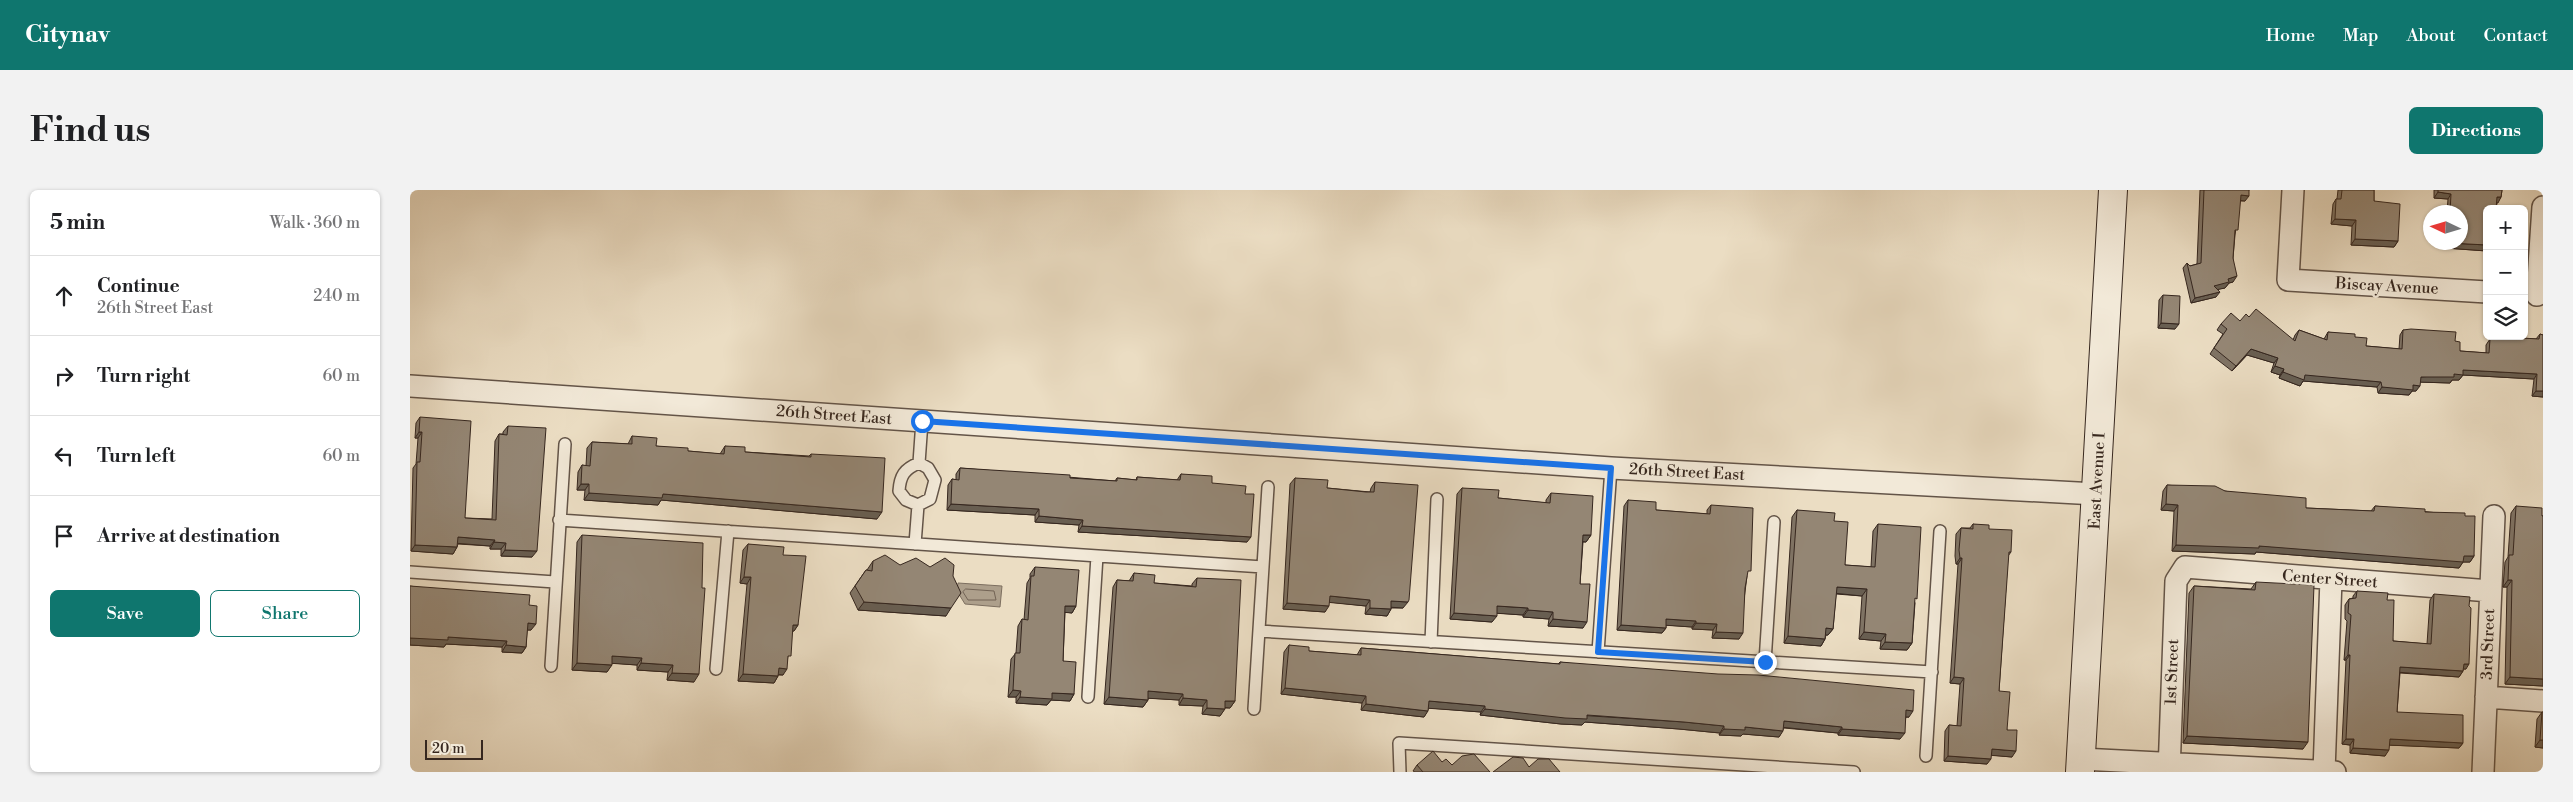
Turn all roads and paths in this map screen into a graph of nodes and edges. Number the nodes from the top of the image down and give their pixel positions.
1 (2113, 190) edge
2 (2293, 190) edge
3 (2543, 207) edge
4 (2483, 292) edge
5 (2535, 295) edge
6 (410, 386) edge
7 (922, 421) junction
8 (564, 444) dead end
9 (918, 464) junction
10 (1611, 468) junction
11 (1268, 487) dead end
12 (2096, 494) junction
13 (1437, 499) dead end
14 (918, 505) junction
15 (2494, 516) dead end
16 (559, 520) junction
17 (1774, 522) dead end
18 (728, 531) junction
19 (1940, 531) dead end
20 (915, 544) junction
21 (1097, 556) junction
22 (1263, 567) junction
23 (410, 572) edge
24 (2331, 579) junction
25 (2176, 581) joint
26 (555, 582) junction
27 (2490, 591) junction
28 (1259, 631) junction
29 (1432, 642) junction
30 (1598, 652) junction
31 (1765, 662) junction
32 (551, 666) dead end
33 (716, 670) dead end
34 (1932, 672) junction
35 (1088, 697) dead end
36 (2486, 697) junction
37 (2543, 700) edge
38 (1254, 709) dead end
39 (1926, 756) dead end
40 (2081, 765) edge
41 (2169, 768) edge
42 (1400, 772) edge
43 (1854, 772) edge
44 (2324, 772) edge
45 (2334, 772) edge
46 (2483, 772) edge

1 - 12 main road, East Avenue I
2 - 4 street, Biscay Avenue
3 - 5 street
6 - 7 street, 26th Street East
7 - 9 lane
7 - 10 street, 26th Street East
8 - 16 lane
9 - 14 lane
9 - 14 lane
10 - 12 street, 26th Street East
10 - 30 lane
11 - 22 lane
12 - 40 main road, East Avenue I
13 - 29 lane
14 - 20 lane
15 - 27 street, 3rd Street
16 - 18 lane
16 - 26 lane
17 - 31 lane
18 - 20 lane
18 - 33 lane
19 - 34 lane
20 - 21 lane
21 - 22 lane
21 - 35 lane
22 - 28 lane
23 - 26 lane
24 - 25 street, Center Street
24 - 27 street, Center Street
24 - 44 street
25 - 41 street, 1st Street
26 - 32 lane
27 - 36 street, 3rd Street
28 - 29 lane
28 - 38 lane
29 - 30 lane
30 - 31 lane
31 - 34 lane
34 - 39 lane
36 - 37 street
36 - 46 street, 3rd Street
40 - 41 street
41 - 44 street
42 - 43 lane
44 - 45 street

